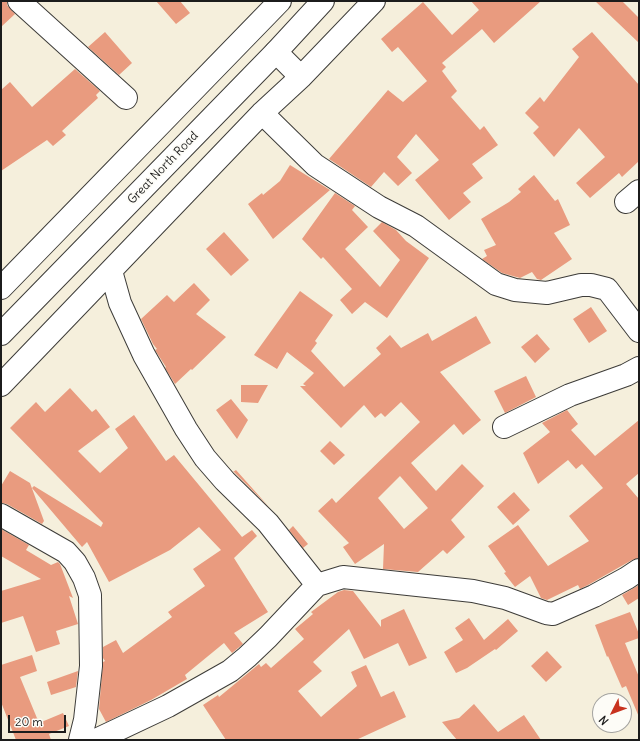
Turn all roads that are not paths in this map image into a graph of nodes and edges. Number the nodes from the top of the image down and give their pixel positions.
1 (19, 1) edge
2 (280, 1) edge
3 (323, 1) edge
4 (374, 1) edge
5 (276, 52) junction
6 (300, 77) junction
7 (126, 98) dead end
8 (262, 113) junction
9 (111, 271) junction
10 (1, 288) edge
11 (639, 330) edge
12 (1, 334) edge
13 (639, 368) edge
14 (1, 385) edge
15 (504, 427) dead end
16 (1, 515) edge
17 (639, 570) edge
18 (317, 584) junction
19 (80, 740) edge
20 (96, 740) edge

1 - 7 street
2 - 10 street
3 - 5 street, Great North Road
4 - 6 street
5 - 6 street
5 - 12 street, Great North Road
6 - 8 street
8 - 9 street
8 - 11 street
9 - 14 street
9 - 18 street
13 - 15 street
16 - 19 street
17 - 18 street
18 - 20 street

